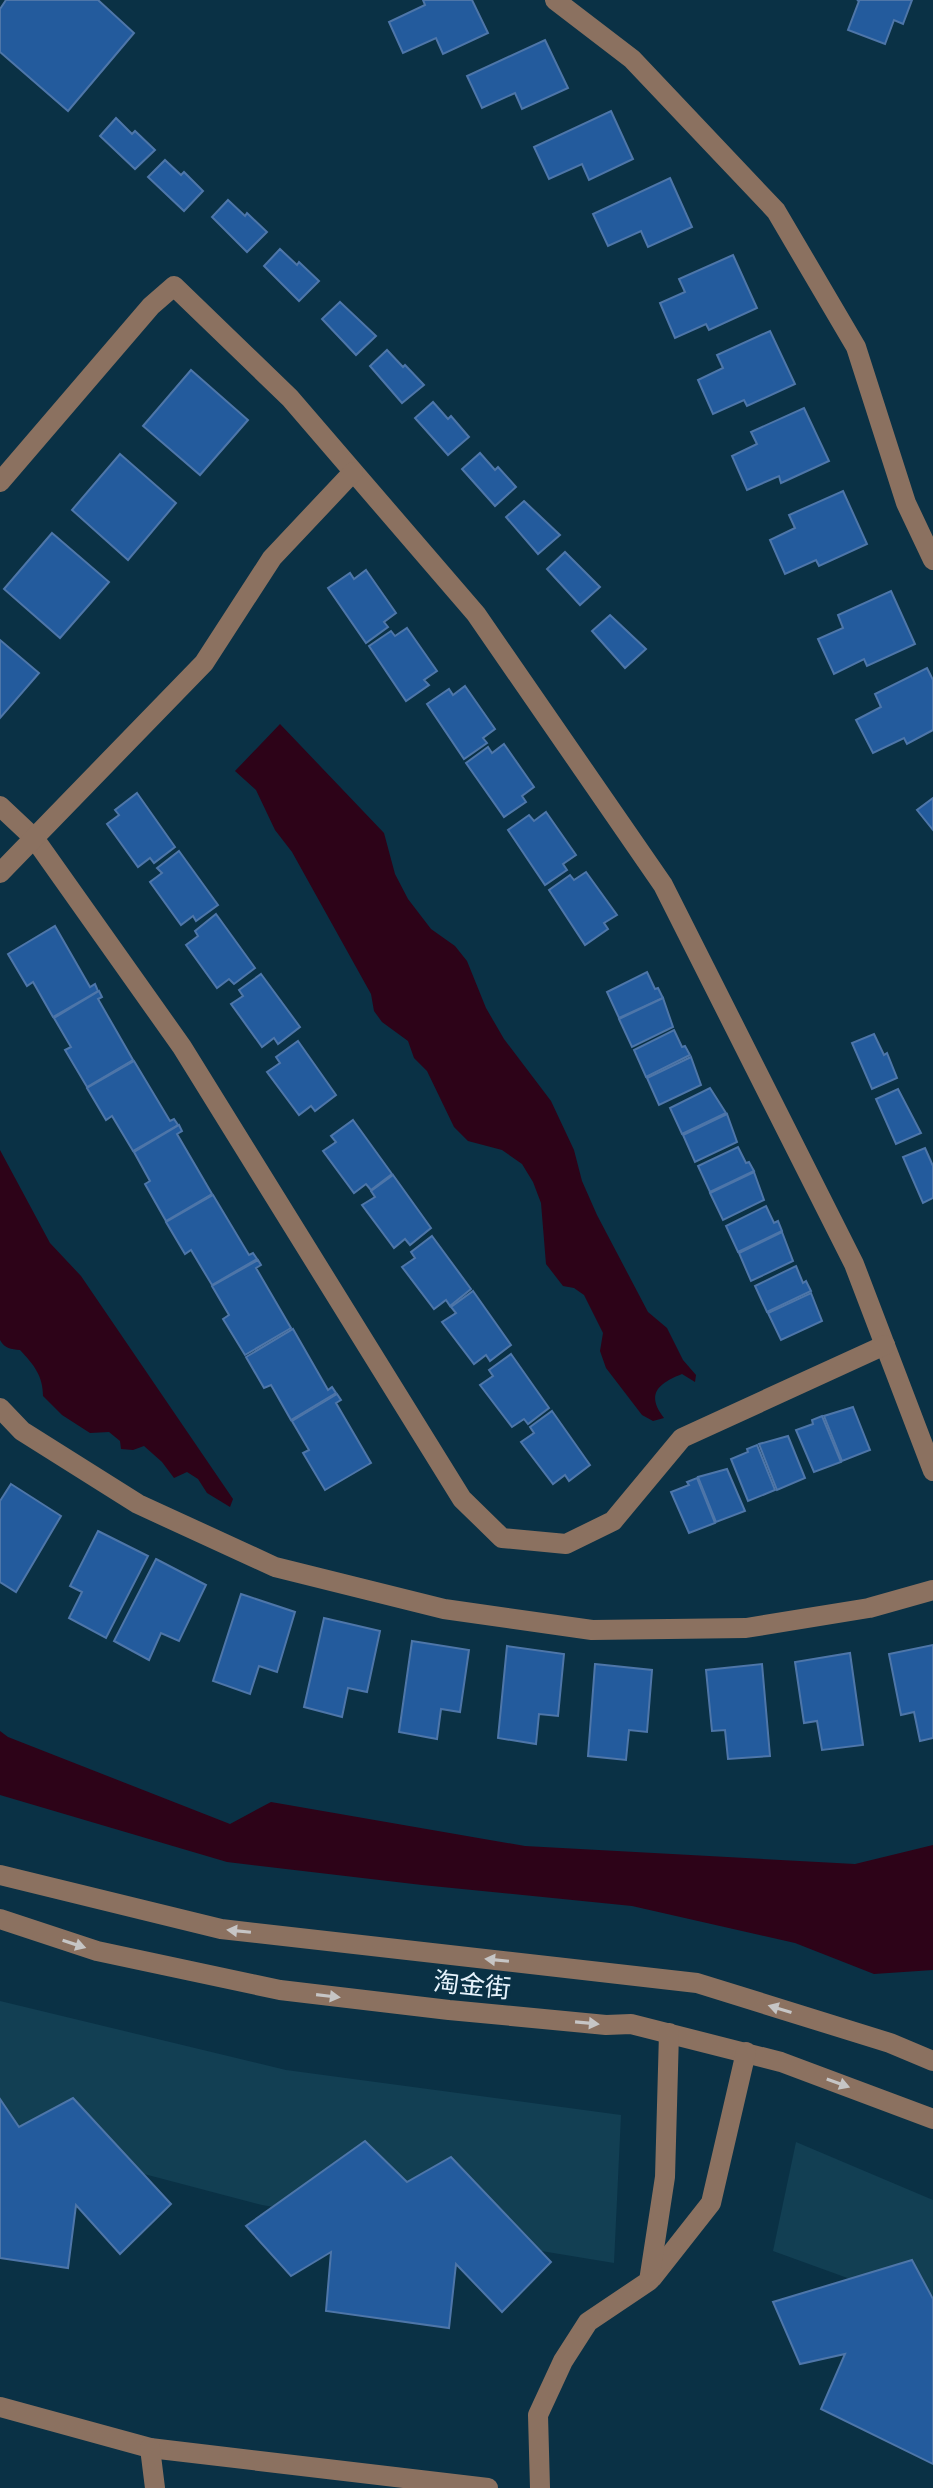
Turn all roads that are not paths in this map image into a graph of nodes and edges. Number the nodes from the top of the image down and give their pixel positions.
1 (555, 0) edge
2 (353, 472) junction
3 (0, 482) edge
4 (933, 560) edge
5 (0, 806) edge
6 (34, 838) junction
7 (0, 873) edge
8 (885, 1345) junction
9 (0, 1408) edge
10 (933, 1471) edge
11 (933, 1590) edge
12 (0, 1875) edge
13 (0, 1919) edge
14 (669, 2033) junction
15 (746, 2052) junction
16 (933, 2061) edge
17 (933, 2119) edge
18 (649, 2281) junction
19 (0, 2407) edge
20 (150, 2448) junction
21 (155, 2488) edge
22 (488, 2488) edge
23 (540, 2488) edge

1 - 4 street
2 - 3 street
2 - 6 street
2 - 8 street
5 - 6 street
6 - 7 street
6 - 8 street
8 - 10 street
9 - 11 street
16 -> 12 street, 淘金街
13 -> 14 street, 淘金街
14 - 15 street, 淘金街
14 - 18 street
15 -> 17 street, 淘金街
15 - 18 street
18 - 23 street
19 - 20 street
20 - 21 street
20 - 22 street

